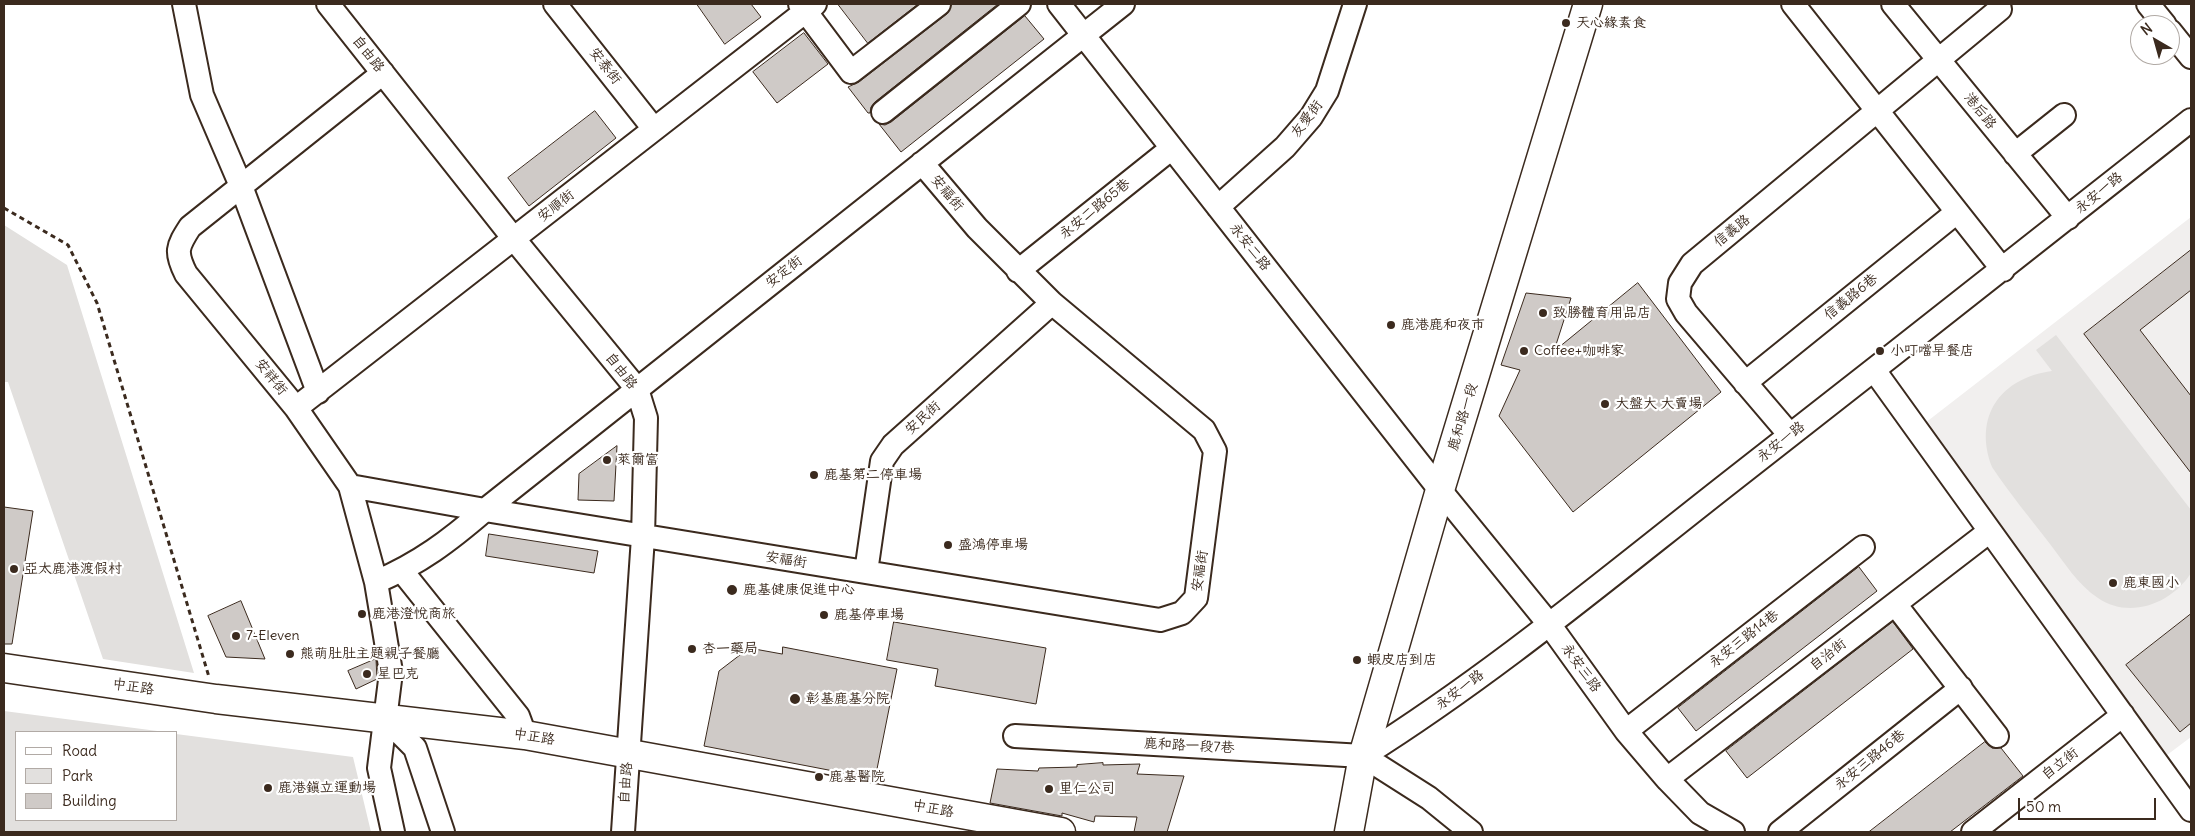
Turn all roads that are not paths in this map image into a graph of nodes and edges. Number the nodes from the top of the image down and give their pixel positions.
1 (184, 4) edge
2 (328, 4) edge
3 (556, 4) edge
4 (939, 4) edge
5 (1019, 4) edge
6 (1059, 4) edge
7 (1123, 4) edge
8 (1354, 4) edge
9 (1588, 4) edge
10 (1792, 4) edge
11 (1893, 4) edge
12 (2148, 4) edge
13 (807, 6) edge
14 (2000, 9) dead end
15 (2157, 15) edge
16 (1083, 34) junction
17 (2180, 43) edge
18 (2191, 57) edge
19 (1938, 61) junction
20 (383, 73) junction
21 (1877, 111) junction
22 (882, 112) dead end
23 (2064, 116) dead end
24 (2191, 120) edge
25 (654, 129) junction
26 (1172, 148) junction
27 (2015, 154) junction
28 (922, 163) junction
29 (241, 186) junction
30 (1218, 206) junction
31 (1957, 212) junction
32 (2068, 218) junction
33 (514, 239) junction
34 (2003, 270) junction
35 (1018, 271) junction
36 (1052, 303) junction
37 (1874, 370) junction
38 (1745, 382) junction
39 (637, 389) junction
40 (318, 392) junction
41 (296, 408) junction
42 (1790, 435) junction
43 (350, 486) junction
44 (1440, 490) junction
45 (484, 510) junction
46 (1990, 531) junction
47 (643, 537) junction
48 (1862, 547) dead end
49 (402, 571) junction
50 (866, 572) junction
51 (376, 582) junction
52 (1895, 604) junction
53 (1549, 624) junction
54 (4, 668) edge
55 (1961, 688) junction
56 (2123, 715) junction
57 (386, 719) junction
58 (1626, 731) junction
59 (525, 735) junction
60 (1015, 736) dead end
61 (1997, 736) dead end
62 (628, 754) junction
63 (1363, 756) junction
64 (1667, 780) junction
65 (2191, 810) edge
66 (1700, 812) junction
67 (393, 832) edge
68 (443, 832) edge
69 (622, 832) edge
70 (1061, 832) edge
71 (1349, 832) edge
72 (1471, 832) edge
73 (1711, 832) edge
74 (1733, 832) edge
75 (1780, 832) edge
76 (1973, 832) edge

1 - 29 street
2 - 20 street, 自由路
3 - 25 street, 安泰街
4 - 13 street
5 - 22 street
6 - 16 street, 永安二路
7 - 16 street, 安定街
8 - 30 street, 友愛街
9 - 44 main road, 鹿和路一段
10 - 21 street
11 - 19 street, 港后路
12 - 15 street
13 - 25 street, 安順街
14 - 19 street, 信義路
16 - 26 street, 永安二路
16 - 28 street, 安定街
17 - 18 street
19 - 21 street, 信義路
19 - 27 street, 港后路
20 - 29 street, 安祥街
20 - 33 street, 自由路
21 - 31 street
21 - 38 street, 信義路
23 - 27 street
24 - 32 street, 永安一路
25 - 33 street, 安順街
26 - 30 street, 永安二路
26 - 35 street, 永安二路65巷
27 - 32 street, 港后路
28 - 35 street, 安福街
28 - 39 street, 安定街
29 - 40 street
29 - 41 street, 安祥街
30 - 44 street, 永安二路
31 - 34 street
31 - 38 street, 信義路6巷
32 - 34 street, 永安一路
33 - 39 street, 自由路
33 - 40 street, 安順街
34 - 37 street, 永安一路
35 - 36 street, 安福街
36 - 50 street, 安民街
36 - 50 street, 安福街
37 - 42 street, 永安一路
37 - 46 street
38 - 42 street, 信義路
39 - 45 street, 安定街
39 - 47 street, 自由路
40 - 41 street, 安順街
41 - 43 street, 安祥街
42 - 53 street, 永安一路
43 - 45 street
43 - 51 street, 安祥街
44 - 53 street, 永安三路
44 - 63 main road, 鹿和路一段
45 - 47 street
45 - 49 street, 安定街
46 - 52 street, 自治街
46 - 56 street
47 - 50 street, 安福街
47 - 62 street, 自由路
48 - 58 street, 永安三路14巷
49 - 51 street, 安定街
49 - 59 street
51 - 57 street, 安祥街
52 - 55 street
52 - 64 street, 自治街
53 - 58 street, 永安三路
53 - 63 street, 永安一路
54 - 57 main road, 中正路
55 - 61 street
55 - 75 street, 永安三路46巷
56 - 65 street
56 - 76 street, 自立街
57 - 59 main road, 中正路
57 - 67 street, 安祥街
57 - 68 street
58 - 64 street, 永安三路
59 - 62 main road, 中正路
60 - 63 street, 鹿和路一段7巷
62 - 69 street, 自由路
62 - 70 main road, 中正路
63 - 71 main road, 鹿和路一段
63 - 72 street
64 - 66 street, 永安三路
66 - 73 street
66 - 74 street, 永安三路

